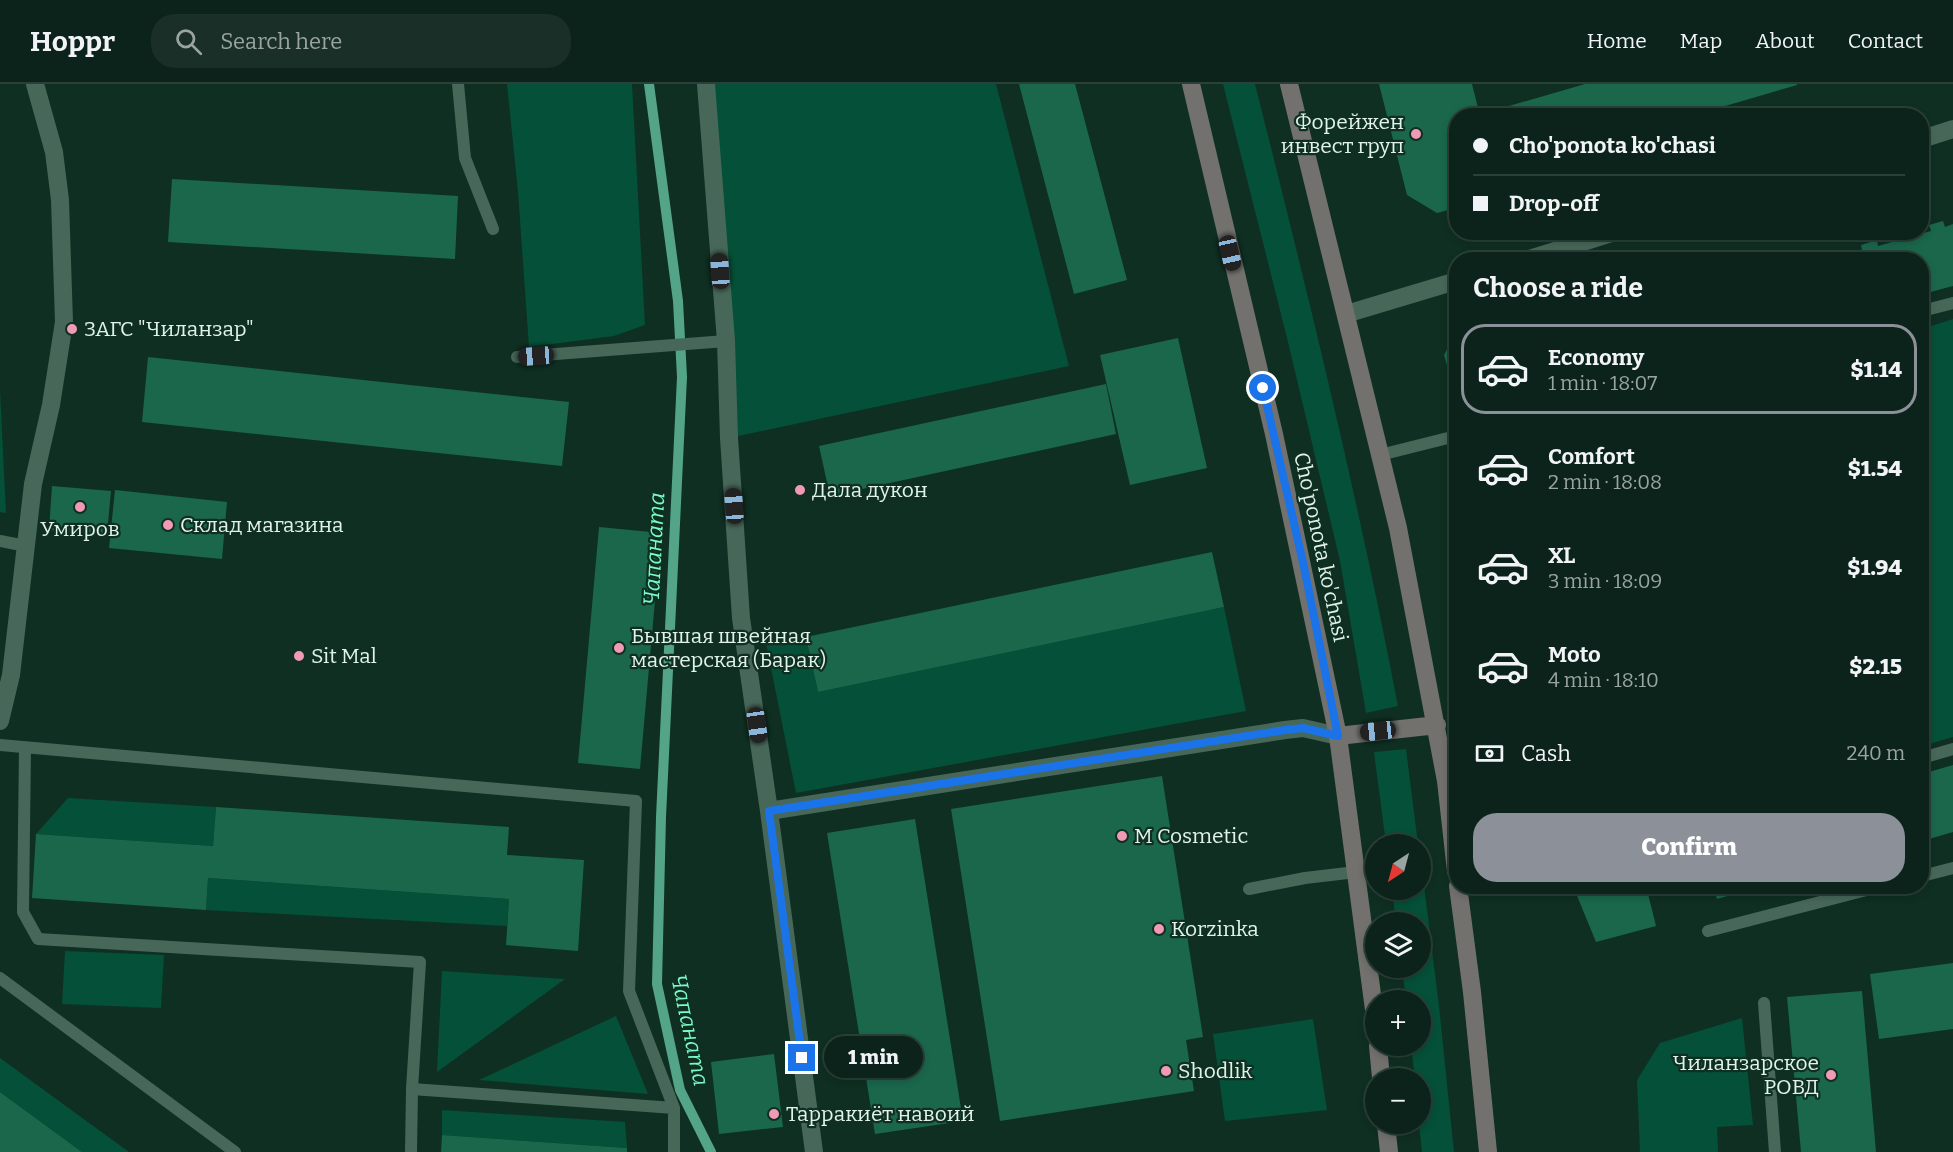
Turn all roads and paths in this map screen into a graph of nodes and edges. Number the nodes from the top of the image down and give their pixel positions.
1 (35, 84) edge
2 (458, 84) edge
3 (706, 84) edge
4 (1191, 84) edge
5 (1289, 84) edge
6 (1953, 129) edge
7 (1929, 137) edge
8 (493, 229) dead end
9 (1590, 240) edge
10 (1551, 252) edge
11 (1449, 283) edge
12 (1953, 303) edge
13 (1929, 309) edge
14 (1346, 314) junction
15 (726, 340) junction
16 (517, 357) dead end
17 (1449, 438) edge
18 (1380, 455) junction
19 (0, 541) edge
20 (26, 546) junction
21 (0, 721) edge
22 (1437, 725) junction
23 (1338, 736) junction
24 (0, 745) edge
25 (25, 748) junction
26 (1953, 749) edge
27 (1929, 756) edge
28 (1449, 772) edge
29 (769, 811) junction
30 (1953, 868) edge
31 (1356, 872) junction
32 (1929, 874) edge
33 (1249, 889) dead end
34 (1459, 894) edge
35 (1851, 894) edge
36 (1708, 931) dead end
37 (0, 978) edge
38 (1371, 990) edge
39 (1764, 1003) dead end
40 (412, 1089) junction
41 (674, 1108) junction
42 (1387, 1134) edge
43 (235, 1152) edge
44 (411, 1152) edge
45 (674, 1152) edge
46 (814, 1152) edge
47 (1389, 1152) edge
48 (1488, 1152) edge
49 (1775, 1152) edge

1 - 20 street
2 - 8 lane
3 - 15 street
4 - 23 main road, Cho'ponota ko'chasi
5 - 14 main road
6 - 7 street
9 - 10 street
11 - 14 street
12 - 13 lane
14 - 18 main road
15 - 16 lane
15 - 29 street
17 - 18 lane
18 - 22 main road
19 - 20 lane
20 - 21 street
22 - 23 main road
22 - 28 main road
23 - 29 street
23 - 31 main road, Cho'ponota ko'chasi
24 - 25 lane
25 - 40 lane
25 - 41 lane
26 - 27 lane
29 - 46 street
30 - 32 lane
31 - 33 lane
31 - 38 main road, Cho'ponota ko'chasi
34 - 48 main road
35 - 36 lane
37 - 43 lane
39 - 49 lane
40 - 41 lane
40 - 44 lane
41 - 45 lane
42 - 47 main road

